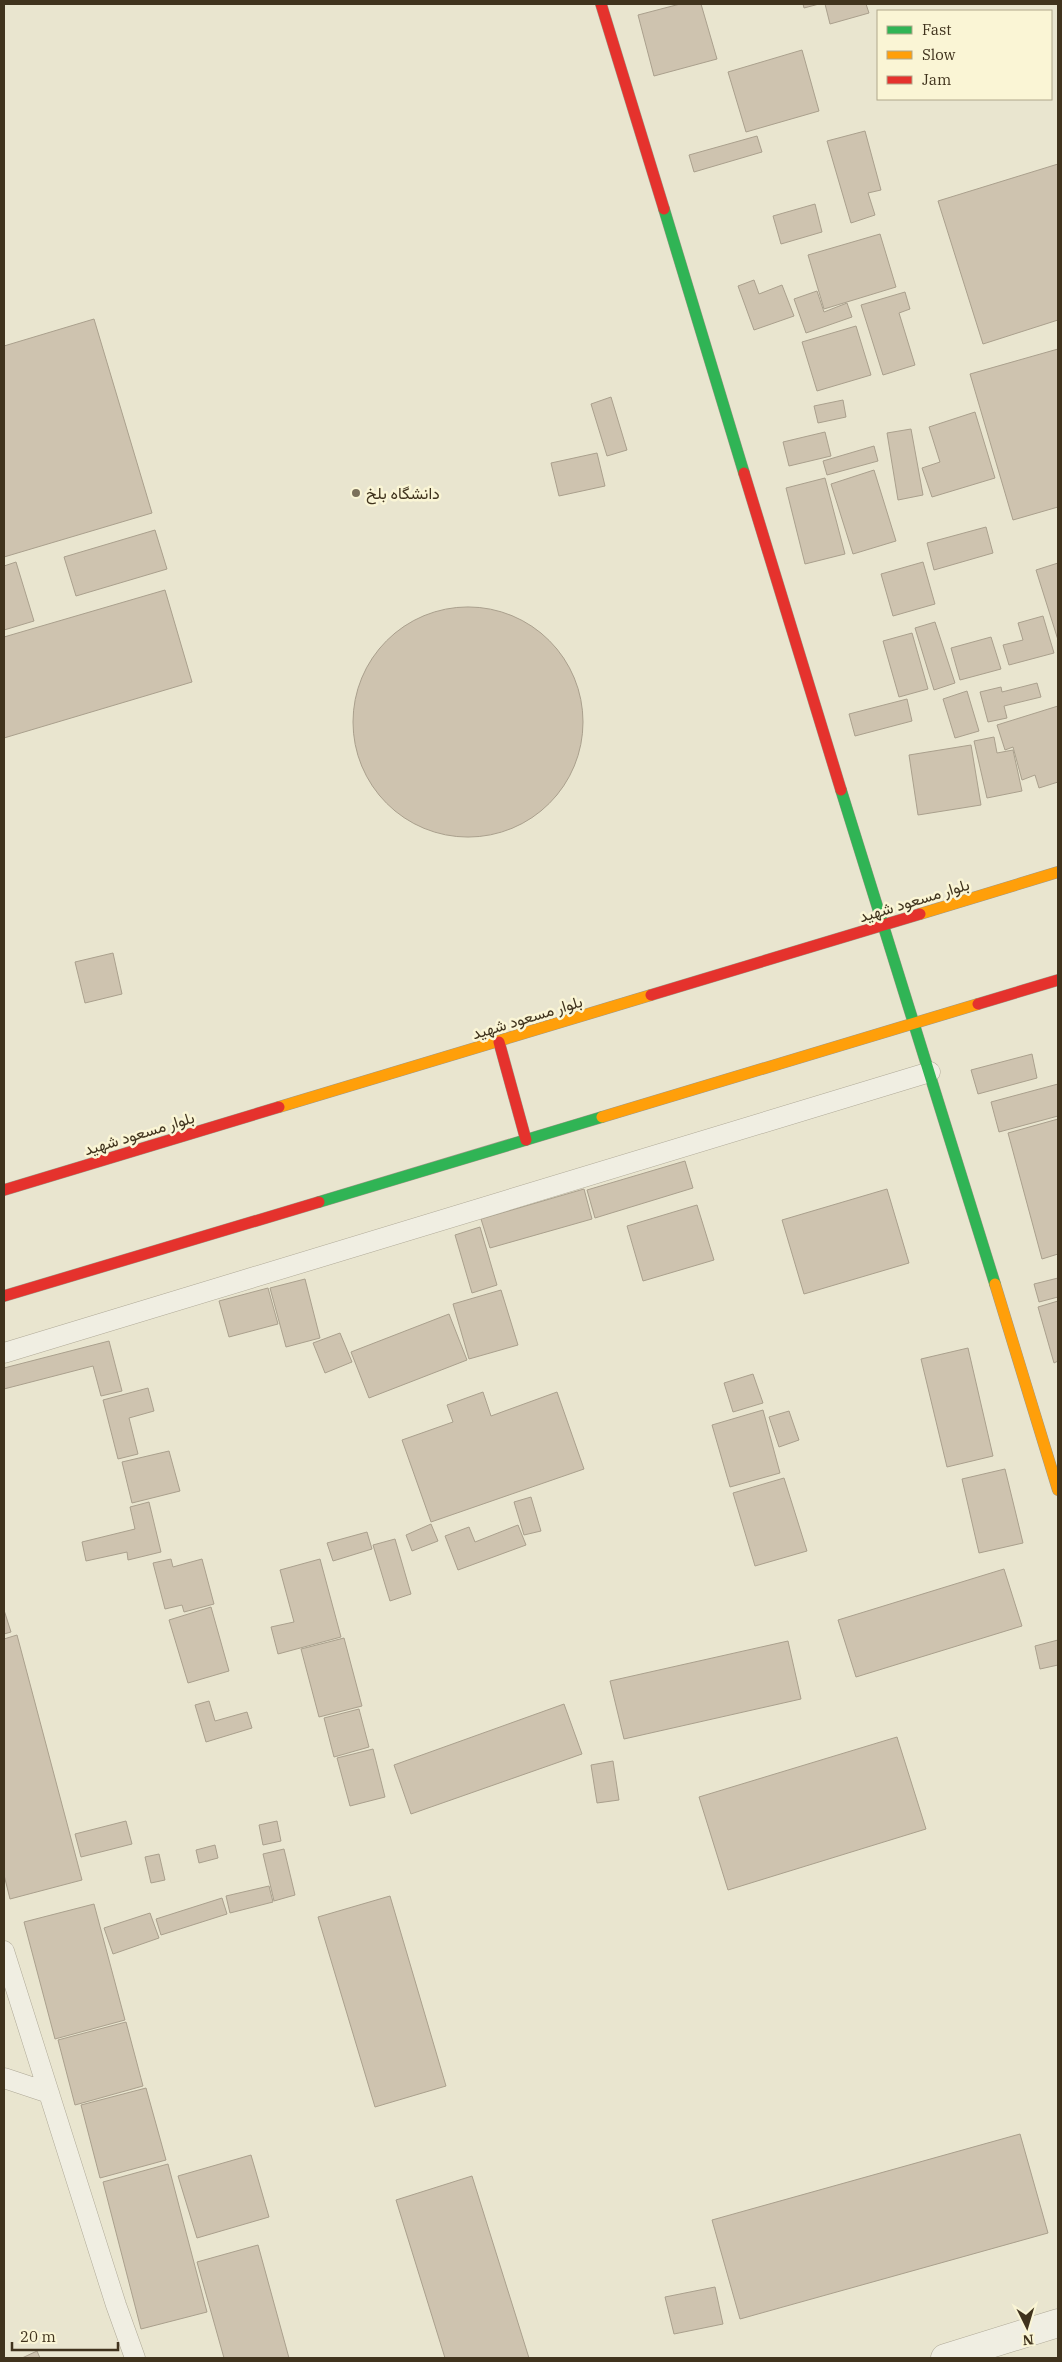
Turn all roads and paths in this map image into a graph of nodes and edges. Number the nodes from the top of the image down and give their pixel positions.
1 (601, 4) edge
2 (1058, 872) edge
3 (883, 926) junction
4 (1058, 980) edge
5 (915, 1023) junction
6 (499, 1042) junction
7 (930, 1072) junction
8 (526, 1140) junction
9 (4, 1190) edge
10 (4, 1296) edge
11 (4, 1353) edge
12 (1058, 1490) edge
13 (4, 1952) edge
14 (4, 2078) edge
15 (49, 2093) junction
16 (1058, 2323) edge
17 (135, 2358) edge
18 (945, 2358) edge

1 - 3 main road
2 - 3 main road, بلوار مسعود شهید
3 - 5 main road
3 - 6 main road, بلوار مسعود شهید
4 - 5 main road
5 - 7 main road
5 - 8 main road
6 - 8 main road
6 - 9 main road, بلوار مسعود شهید
7 - 11 lane
7 - 12 main road
8 - 10 main road
13 - 15 lane
14 - 15 lane
15 - 17 lane
16 - 18 street

